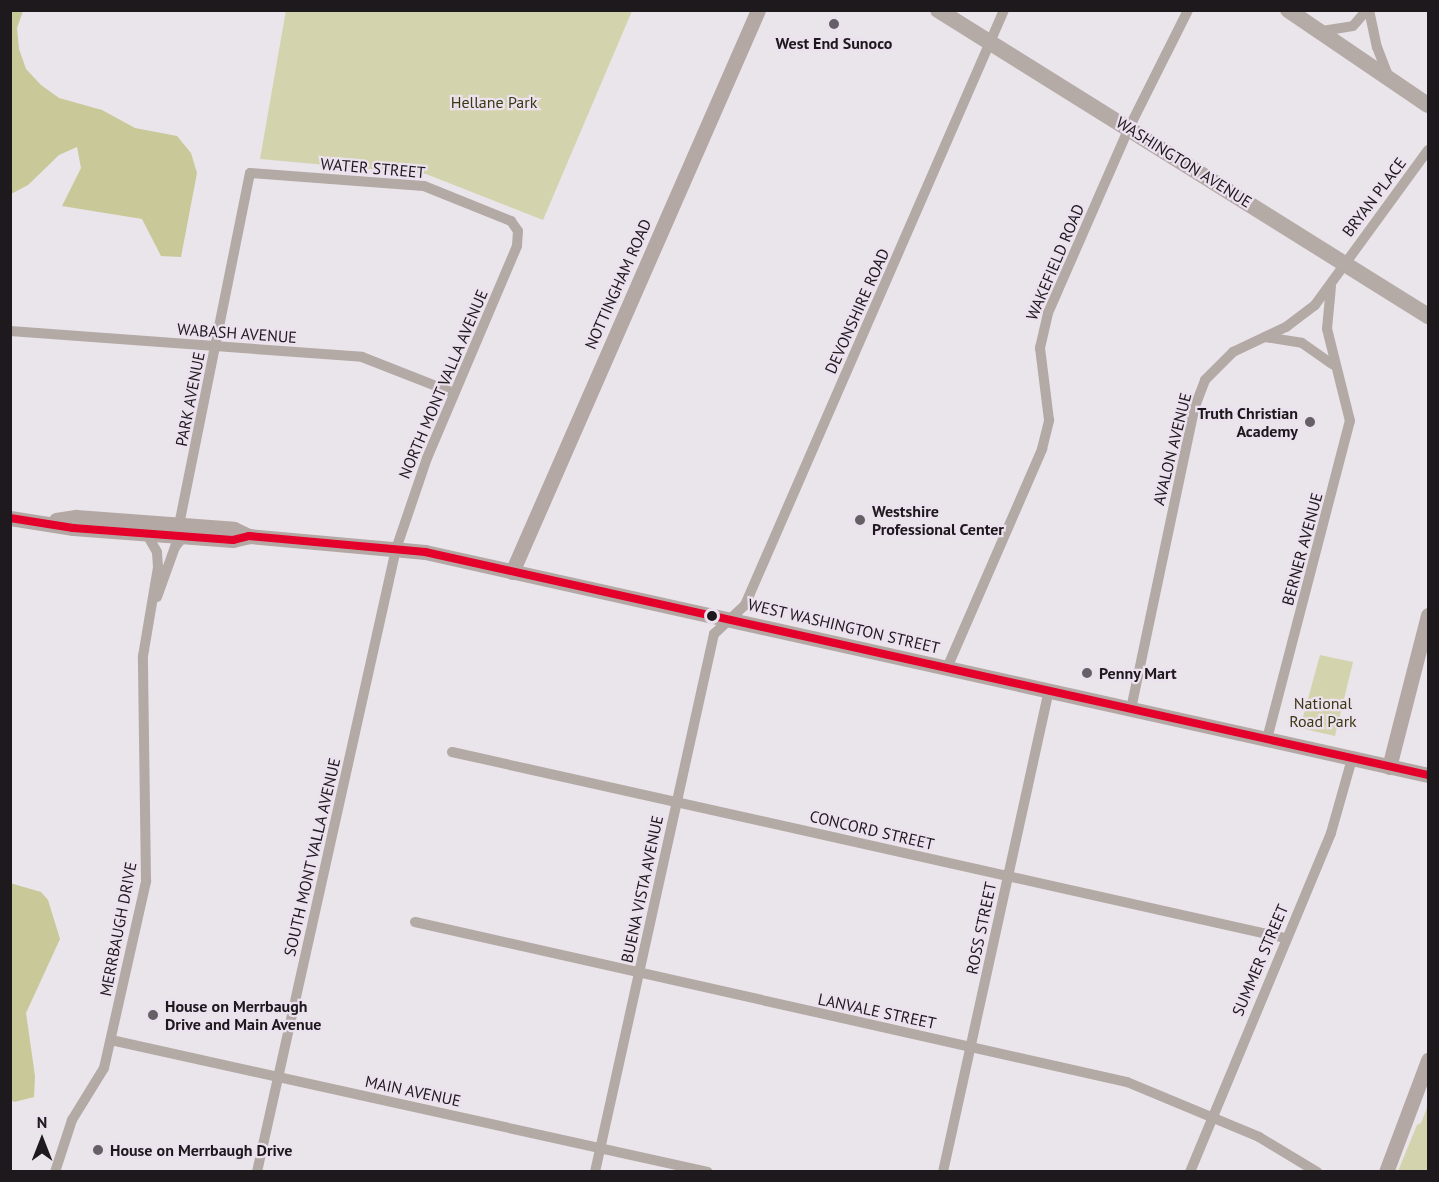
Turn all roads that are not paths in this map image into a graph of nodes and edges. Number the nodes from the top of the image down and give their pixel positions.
1 (758, 10) edge
2 (938, 10) edge
3 (1004, 10) edge
4 (1188, 10) edge
5 (1288, 10) edge
6 (1368, 10) edge
7 (1322, 31) junction
8 (990, 43) junction
9 (1389, 78) junction
10 (1428, 105) edge
11 (1129, 128) junction
12 (1428, 150) edge
13 (250, 173) joint
14 (518, 231) joint
15 (1344, 261) junction
16 (1331, 283) junction
17 (1428, 316) edge
18 (10, 331) edge
19 (1262, 337) junction
20 (1329, 339) junction
21 (1302, 343) junction
22 (216, 347) junction
23 (1334, 366) junction
24 (454, 393) junction
25 (10, 518) edge
26 (43, 521) junction
27 (181, 530) junction
28 (146, 533) junction
29 (396, 549) junction
30 (512, 572) junction
31 (151, 608) junction
32 (1428, 615) edge
33 (730, 619) junction
34 (947, 668) junction
35 (1049, 691) junction
36 (1131, 709) junction
37 (1267, 739) junction
38 (452, 752) dead end
39 (1352, 759) junction
40 (1389, 766) junction
41 (1428, 775) edge
42 (677, 802) junction
43 (1008, 876) junction
44 (415, 922) dead end
45 (1285, 938) junction
46 (639, 974) junction
47 (111, 1040) junction
48 (970, 1047) junction
49 (1428, 1060) edge
50 (278, 1077) junction
51 (1210, 1118) junction
52 (600, 1148) junction
53 (55, 1172) edge
54 (257, 1172) edge
55 (595, 1172) edge
56 (708, 1172) edge
57 (943, 1172) edge
58 (1190, 1172) edge
59 (1317, 1172) edge
60 (1386, 1172) edge

1 - 30 street, NOTTINGHAM ROAD
2 - 8 main road, WASHINGTON AVENUE
3 - 8 street, DEVONSHIRE ROAD
4 - 11 street, WAKEFIELD ROAD
5 - 7 main road
6 - 7 street
6 - 9 street
7 - 9 main road
8 - 11 main road, WASHINGTON AVENUE
8 - 33 street, DEVONSHIRE ROAD
9 - 10 main road
11 - 15 main road, WASHINGTON AVENUE
11 - 34 street, WAKEFIELD ROAD
12 - 15 street, BRYAN PLACE
13 - 14 street, WATER STREET
13 - 22 street, PARK AVENUE
14 - 24 street, NORTH MONT VALLA AVENUE
15 - 16 street, AVALON AVENUE
15 - 17 main road, WASHINGTON AVENUE
16 - 19 street, AVALON AVENUE
16 - 20 street, BERNER AVENUE
18 - 22 street, WABASH AVENUE
19 - 21 street
19 - 36 street, AVALON AVENUE
20 - 21 street
20 - 23 street, BERNER AVENUE
21 - 23 street
22 - 24 street, WABASH AVENUE
22 - 27 street, PARK AVENUE
23 - 37 street, BERNER AVENUE
24 - 29 street, NORTH MONT VALLA AVENUE
25 - 26 street, WEST WASHINGTON STREET
26 - 27 street, WEST WASHINGTON STREET
26 - 28 street, WEST WASHINGTON STREET
27 - 28 street, WEST WASHINGTON STREET
27 - 29 street, WEST WASHINGTON STREET
27 - 31 street, MERRBAUGH DRIVE
28 - 31 street, MERRBAUGH DRIVE
29 - 30 street, WEST WASHINGTON STREET
29 - 50 street, SOUTH MONT VALLA AVENUE
30 - 33 street, WEST WASHINGTON STREET
31 - 47 street, MERRBAUGH DRIVE
32 - 40 street
33 - 34 street, WEST WASHINGTON STREET
33 - 42 street, BUENA VISTA AVENUE
34 - 35 street, WEST WASHINGTON STREET
35 - 36 street, WEST WASHINGTON STREET
35 - 43 street, ROSS STREET
36 - 37 street, WEST WASHINGTON STREET
37 - 39 street, WEST WASHINGTON STREET
38 - 42 street, CONCORD STREET
39 - 40 street, WEST WASHINGTON STREET
39 - 45 street, SUMMER STREET
40 - 41 street, WEST WASHINGTON STREET
42 - 43 street, CONCORD STREET
42 - 46 street, BUENA VISTA AVENUE
43 - 45 street, CONCORD STREET
43 - 48 street, ROSS STREET
44 - 46 street, LANVALE STREET
45 - 51 street, SUMMER STREET
46 - 48 street, LANVALE STREET
46 - 52 street, BUENA VISTA AVENUE
47 - 50 street, MAIN AVENUE
47 - 53 street, MERRBAUGH DRIVE
48 - 51 street, LANVALE STREET
48 - 57 street, ROSS STREET
49 - 60 street
50 - 52 street, MAIN AVENUE
50 - 54 street, SOUTH MONT VALLA AVENUE
51 - 58 street, SUMMER STREET
51 - 59 street, LANVALE STREET
52 - 55 street, BUENA VISTA AVENUE
52 - 56 street, MAIN AVENUE

